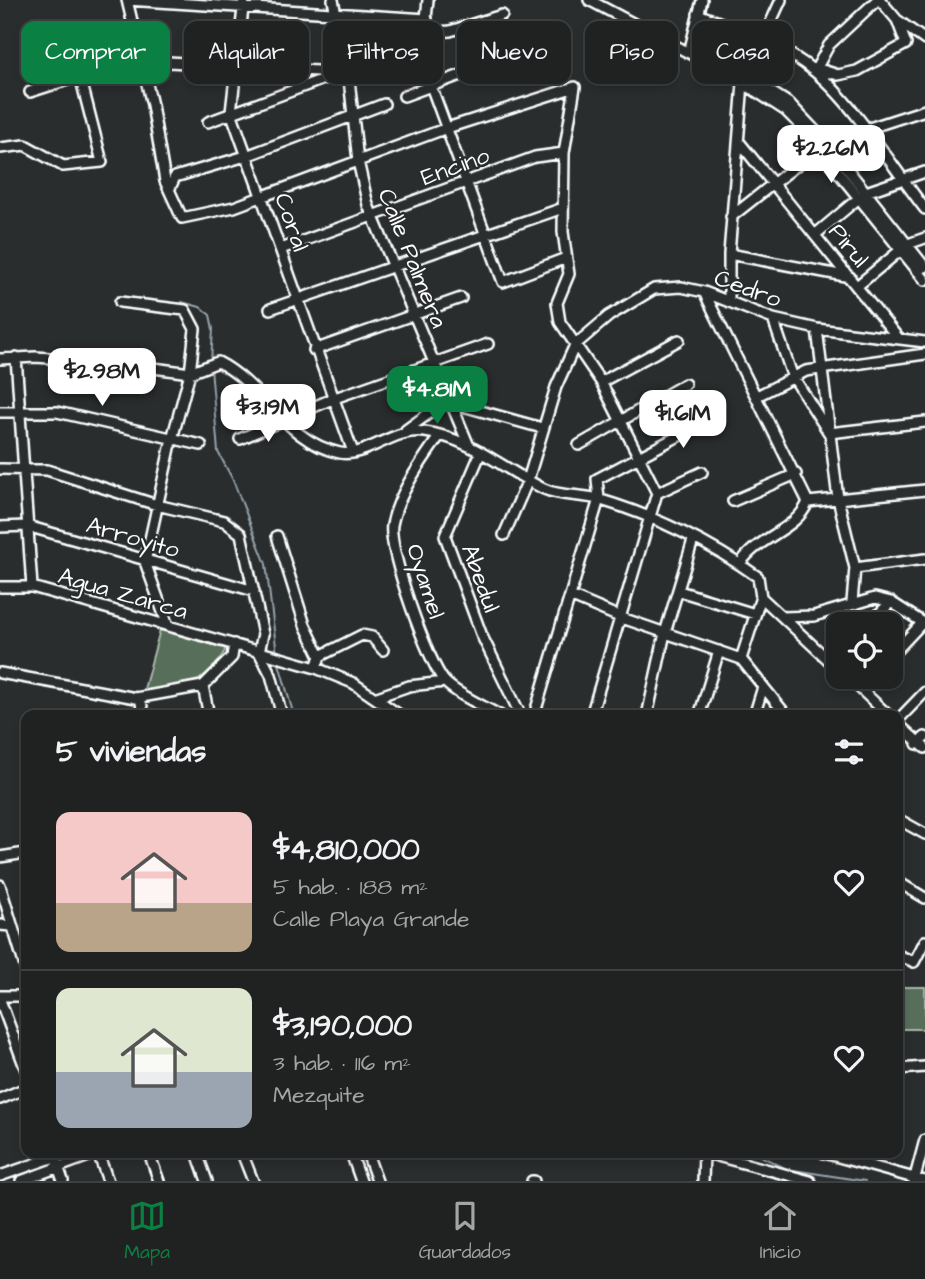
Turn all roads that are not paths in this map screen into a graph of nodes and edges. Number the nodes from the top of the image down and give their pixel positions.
1 (127, 0) edge
2 (333, 0) edge
3 (428, 0) edge
4 (589, 0) edge
5 (702, 0) edge
6 (781, 0) edge
7 (879, 0) edge
8 (243, 3) edge
9 (336, 13) junction
10 (698, 14) junction
11 (502, 15) dead end
12 (427, 19) joint
13 (897, 20) junction
14 (132, 21) edge
15 (241, 21) edge
16 (338, 21) edge
17 (716, 21) edge
18 (772, 21) edge
19 (443, 32) edge
20 (925, 40) edge
21 (689, 53) junction
22 (692, 54) edge
23 (793, 57) edge
24 (815, 70) junction
25 (457, 77) edge
26 (323, 78) edge
27 (55, 84) edge
28 (82, 84) edge
29 (146, 84) edge
30 (234, 84) edge
31 (350, 84) edge
32 (429, 84) edge
33 (744, 84) edge
34 (752, 84) edge
35 (430, 87) junction
36 (30, 92) dead end
37 (404, 96) dead end
38 (384, 104) dead end
39 (925, 110) edge
40 (232, 112) junction
41 (354, 115) junction
42 (208, 122) dead end
43 (447, 128) junction
44 (863, 129) junction
45 (740, 143) junction
46 (823, 144) junction
47 (0, 148) edge
48 (564, 153) junction
49 (249, 155) junction
50 (358, 161) junction
51 (925, 172) edge
52 (901, 179) junction
53 (467, 182) junction
54 (774, 182) junction
55 (169, 190) junction
56 (863, 195) junction
57 (263, 196) junction
58 (563, 208) junction
59 (925, 209) edge
60 (372, 216) junction
61 (731, 217) junction
62 (483, 233) junction
63 (816, 234) junction
64 (925, 238) edge
65 (905, 247) junction
66 (281, 249) junction
67 (729, 254) junction
68 (566, 258) junction
69 (394, 266) junction
70 (925, 267) edge
71 (850, 277) junction
72 (925, 280) edge
73 (857, 286) junction
74 (704, 292) junction
75 (461, 298) dead end
76 (298, 299) junction
77 (120, 302) dead end
78 (729, 302) junction
79 (270, 309) dead end
80 (415, 315) junction
81 (773, 319) junction
82 (817, 329) junction
83 (899, 339) junction
84 (679, 340) dead end
85 (925, 342) edge
86 (488, 344) dead end
87 (575, 345) junction
88 (314, 350) junction
89 (925, 354) edge
90 (16, 357) junction
91 (0, 359) edge
92 (435, 364) junction
93 (821, 368) junction
94 (190, 373) junction
95 (792, 375) junction
96 (601, 382) junction
97 (685, 384) dead end
98 (757, 396) junction
99 (332, 400) junction
100 (451, 400) junction
101 (0, 412) edge
102 (22, 412) junction
103 (713, 418) dead end
104 (620, 419) junction
105 (284, 422) junction
106 (925, 422) edge
107 (542, 428) junction
108 (406, 430) junction
109 (829, 433) junction
110 (440, 435) junction
111 (172, 439) junction
112 (240, 439) dead end
113 (201, 445) dead end
114 (579, 445) dead end
115 (469, 446) junction
116 (353, 452) junction
117 (481, 452) junction
118 (639, 455) junction
119 (23, 468) junction
120 (0, 469) edge
121 (702, 472) dead end
122 (796, 474) junction
123 (528, 480) junction
124 (925, 489) edge
125 (657, 493) junction
126 (599, 499) junction
127 (838, 499) junction
128 (733, 500) dead end
129 (808, 502) junction
130 (156, 505) junction
131 (649, 517) junction
132 (27, 526) junction
133 (0, 527) edge
134 (504, 535) dead end
135 (277, 536) dead end
136 (693, 540) junction
137 (925, 559) edge
138 (145, 562) junction
139 (740, 564) junction
140 (855, 568) junction
141 (0, 587) edge
142 (32, 587) junction
143 (254, 591) junction
144 (679, 591) junction
145 (570, 596) junction
146 (761, 597) junction
147 (852, 602) junction
148 (891, 602) junction
149 (881, 612) edge
150 (755, 614) junction
151 (783, 617) junction
152 (622, 618) junction
153 (924, 623) edge
154 (167, 626) junction
155 (666, 633) junction
156 (234, 644) junction
157 (903, 644) edge
158 (383, 650) dead end
159 (719, 651) junction
160 (263, 654) junction
161 (320, 656) junction
162 (826, 658) edge
163 (741, 659) junction
164 (316, 668) junction
165 (0, 673) edge
166 (445, 682) junction
167 (203, 686) junction
168 (763, 687) junction
169 (861, 689) edge
170 (925, 692) edge
171 (377, 697) junction
172 (140, 698) junction
173 (143, 710) edge
174 (208, 710) edge
175 (280, 710) edge
176 (393, 710) edge
177 (491, 710) edge
178 (518, 710) edge
179 (536, 710) edge
180 (593, 710) edge
181 (649, 710) edge
182 (701, 710) edge
183 (756, 710) edge
184 (782, 710) edge
185 (883, 710) edge
186 (903, 716) edge
187 (903, 727) edge
188 (925, 737) edge
189 (921, 746) edge
190 (903, 822) edge
191 (925, 834) edge
192 (21, 854) edge
193 (0, 857) edge
194 (0, 885) edge
195 (903, 885) edge
196 (925, 898) edge
197 (0, 925) edge
198 (11, 926) junction
199 (925, 941) edge
200 (21, 955) edge
201 (903, 957) edge
202 (21, 996) edge
203 (0, 998) edge
204 (4, 1026) edge
205 (21, 1060) edge
206 (925, 1067) edge
207 (903, 1069) edge
208 (21, 1090) edge
209 (0, 1098) edge
210 (925, 1140) edge
211 (46, 1158) edge
212 (55, 1158) edge
213 (84, 1158) edge
214 (99, 1158) edge
215 (151, 1158) edge
216 (199, 1158) edge
217 (244, 1158) edge
218 (353, 1158) edge
219 (369, 1158) edge
220 (705, 1158) edge
221 (724, 1158) edge
222 (841, 1158) edge
223 (58, 1168) junction
224 (0, 1176) edge
225 (914, 1180) edge
226 (22, 1181) edge
227 (63, 1181) edge
228 (108, 1181) edge
229 (159, 1181) edge
230 (207, 1181) edge
231 (253, 1181) edge
232 (361, 1181) edge
233 (377, 1181) edge
234 (703, 1181) edge
235 (810, 1181) edge
236 (925, 1181) edge

1 - 8 street
1 - 14 street
2 - 9 street, Calle Palmera
3 - 12 street
4 - 21 street
5 - 10 street
6 - 18 street
7 - 13 street
7 - 24 street
8 - 9 street
8 - 15 street, Coral
9 - 12 street
9 - 16 street, Calle Palmera
10 - 17 street
10 - 21 street
11 - 19 street
13 - 20 street
13 - 24 street
21 - 22 street
23 - 24 street
24 - 44 street
25 - 35 street
26 - 40 street
27 - 36 street
28 - 47 street
29 - 55 street
30 - 40 street, Coral
31 - 41 street, Calle Palmera
32 - 35 street
33 - 45 street
34 - 46 street
35 - 37 street
35 - 43 street
38 - 41 street
39 - 44 street
40 - 42 street
40 - 49 street, Coral
41 - 49 street
41 - 50 street, Calle Palmera
43 - 48 street
43 - 50 street
43 - 53 street
44 - 46 street
44 - 52 street
45 - 54 street, Pirul
45 - 61 street
46 - 54 street
46 - 56 street
48 - 53 street, Encino
48 - 58 street
49 - 55 street
49 - 57 street, Coral
50 - 57 street
50 - 60 street, Calle Palmera
51 - 52 street
52 - 56 street
52 - 59 street
53 - 60 street, Encino
53 - 62 street
54 - 61 street
54 - 63 street, Pirul
55 - 57 street
56 - 63 street
56 - 65 street
57 - 66 street, Coral
58 - 62 street
58 - 68 street
60 - 66 street, Encino
60 - 69 street, Calle Palmera
61 - 67 street
62 - 68 street
62 - 69 street
63 - 71 street, Pirul
64 - 65 street
65 - 70 street
65 - 72 street
65 - 73 street
66 - 76 street, Coral
67 - 71 street
67 - 78 street
68 - 87 street
69 - 76 street
69 - 80 street, Calle Palmera
71 - 73 street, Pirul
73 - 83 street, Pirul
74 - 78 street, Cedro
74 - 87 street, Cedro
74 - 98 street
75 - 80 street
76 - 79 street
76 - 88 street, Coral
77 - 94 street
78 - 81 street, Cedro
80 - 88 street
80 - 92 street, Calle Palmera
81 - 82 street, Cedro
81 - 95 street
82 - 83 street, Cedro
82 - 93 street
83 - 85 street, Cedro
84 - 96 street
86 - 92 street
87 - 96 street
87 - 107 street, Cedro
88 - 99 street, Coral
89 - 93 street
90 - 91 street
90 - 94 street
90 - 102 street
92 - 99 street
92 - 100 street, Calle Palmera
93 - 95 street
93 - 109 street
94 - 105 street
94 - 111 street
95 - 98 street
95 - 109 street
96 - 104 street
97 - 104 street
98 - 122 street
99 - 105 street
99 - 116 street, Coral
100 - 107 street
100 - 108 street
100 - 115 street, Calle Palmera
101 - 102 street
102 - 111 street
102 - 119 street
103 - 118 street
104 - 114 street
104 - 118 street
105 - 112 street
105 - 116 street
106 - 109 street
107 - 123 street, Cedro
108 - 110 street
108 - 116 street
109 - 127 street
110 - 115 street
110 - 166 street, Oyamel
111 - 113 street
111 - 130 street
115 - 117 street
117 - 123 street
117 - 178 street, Abedul
118 - 125 street
118 - 126 street
119 - 120 street
119 - 130 street
119 - 132 street
121 - 125 street
122 - 128 street
122 - 129 street
123 - 126 street
123 - 134 street, Cedro
124 - 127 street
125 - 131 street
126 - 131 street
126 - 145 street
127 - 129 street
127 - 140 street
129 - 139 street
130 - 138 street
130 - 143 street
131 - 136 street
131 - 152 street
132 - 133 street, Arroyito
132 - 138 street, Arroyito
132 - 142 street
135 - 161 street
136 - 139 street
136 - 144 street
137 - 140 street
138 - 143 street, Arroyito
138 - 154 street
139 - 146 street
140 - 147 street
141 - 142 street, Agua Zarca
142 - 154 street, Agua Zarca
143 - 160 street
144 - 150 street
144 - 155 street
145 - 152 street
145 - 179 street
146 - 150 street
146 - 151 street
147 - 148 street
147 - 151 street
148 - 149 street
148 - 153 street
150 - 163 street
151 - 162 street
152 - 155 street
152 - 180 street
153 - 157 street
154 - 156 street, Agua Zarca
155 - 159 street
155 - 181 street
156 - 160 street, Agua Zarca
156 - 167 street
158 - 161 street
159 - 163 street
159 - 182 street
160 - 164 street
160 - 175 street
161 - 164 street
163 - 168 street
164 - 171 street
165 - 172 street
166 - 171 street
166 - 177 street
167 - 172 street
167 - 174 street
168 - 183 street
168 - 184 street
169 - 185 street
170 - 186 street
171 - 176 street
172 - 173 street
187 - 189 street
188 - 189 street
190 - 191 street
192 - 193 street
194 - 198 street
195 - 196 street
197 - 198 street
198 - 200 street
199 - 201 street
202 - 203 street
203 - 204 street
204 - 205 street
206 - 207 street
208 - 209 street
210 - 225 street
211 - 224 street
212 - 223 street
213 - 223 street
214 - 228 street
215 - 229 street
216 - 230 street
217 - 231 street
218 - 232 street
219 - 233 street
220 - 234 street
221 - 235 street
222 - 225 street
223 - 226 street
223 - 227 street
225 - 236 street

